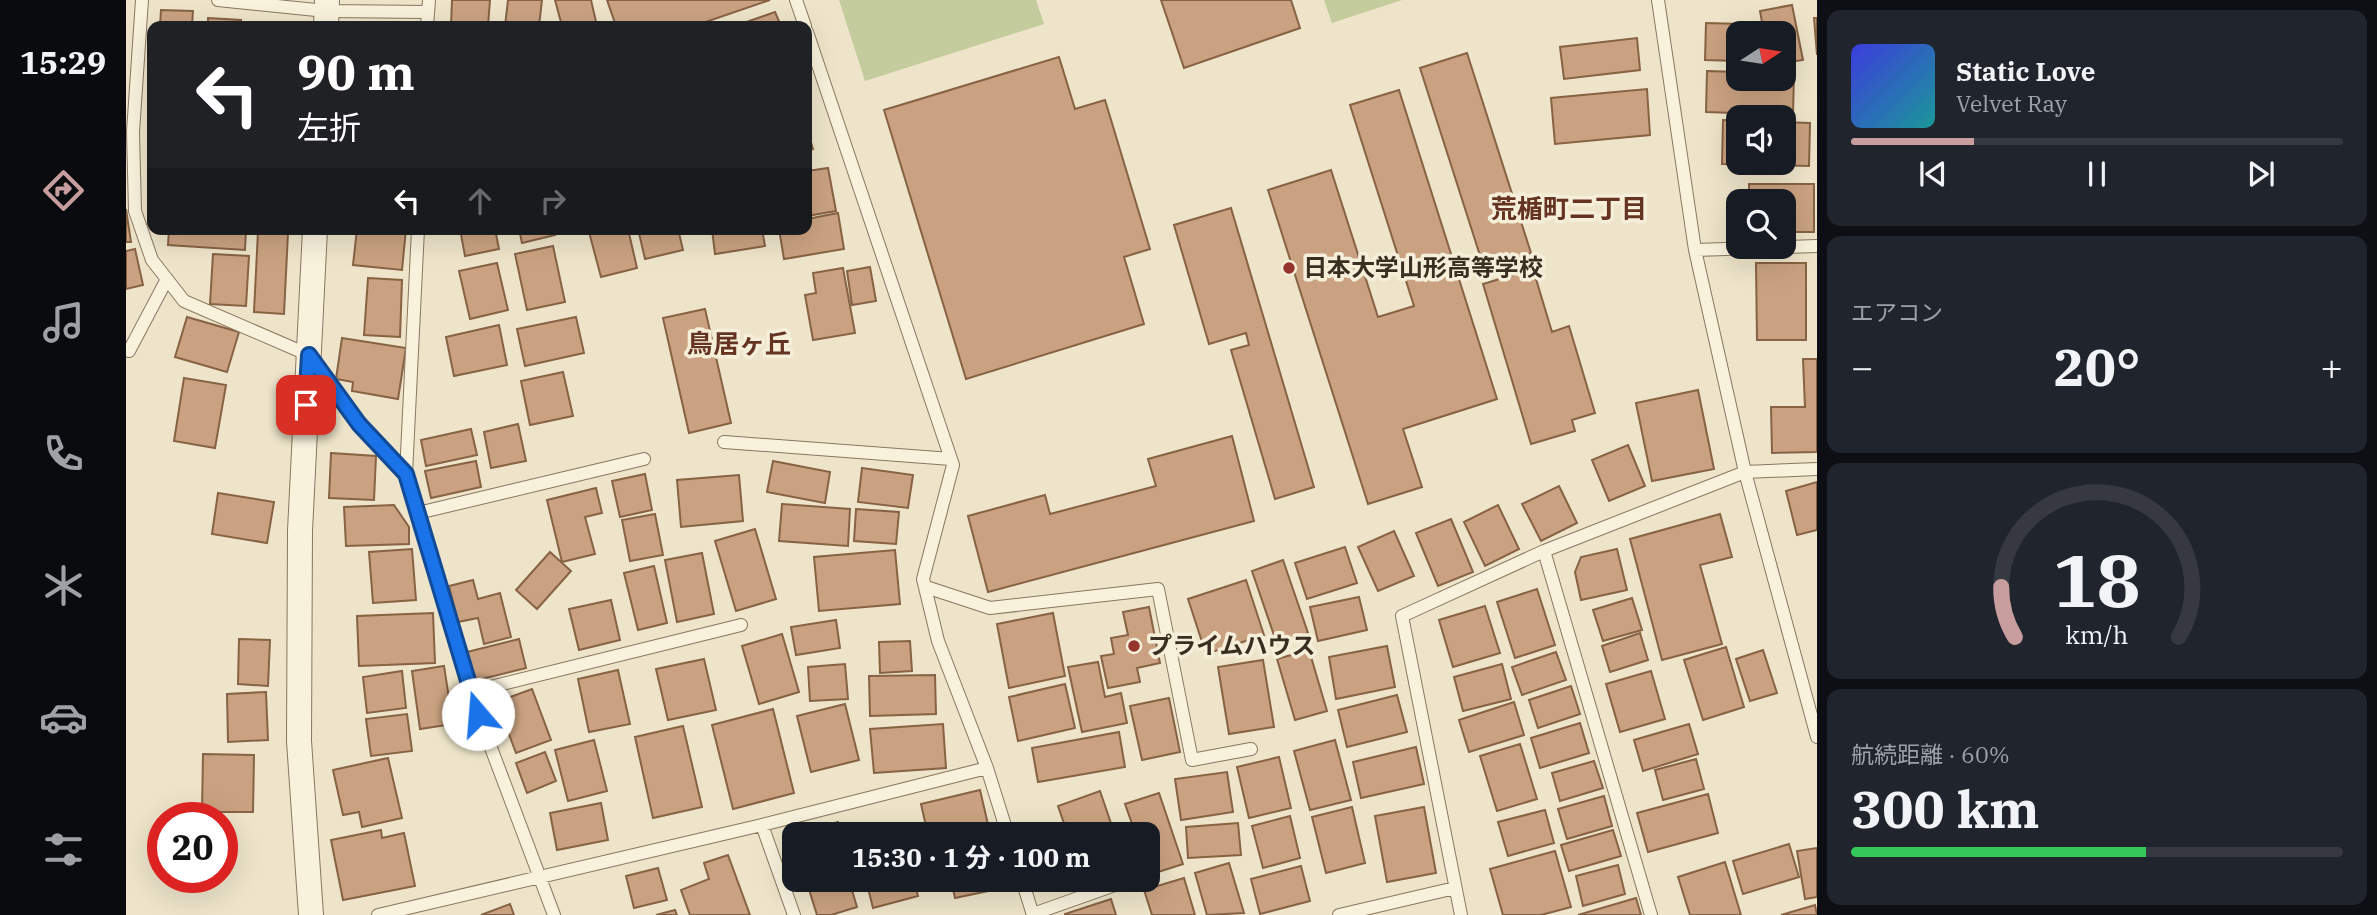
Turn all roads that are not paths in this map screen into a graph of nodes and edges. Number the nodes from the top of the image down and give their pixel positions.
1 (142, 0) edge
2 (218, 0) edge
3 (796, 0) edge
4 (1658, 0) edge
5 (428, 6) edge
6 (326, 12) edge
7 (803, 21) edge
8 (812, 47) edge
9 (820, 71) junction
10 (812, 74) edge
11 (315, 235) edge
12 (418, 235) edge
13 (1817, 246) edge
14 (1695, 250) junction
15 (167, 279) junction
16 (126, 350) edge
17 (309, 355) junction
18 (724, 442) dead end
19 (644, 459) dead end
20 (951, 459) junction
21 (1817, 469) edge
22 (1745, 472) junction
23 (406, 474) junction
24 (418, 513) junction
25 (1544, 551) junction
26 (926, 587) junction
27 (741, 625) dead end
28 (470, 692) junction
29 (1817, 737) edge
30 (1251, 749) dead end
31 (987, 768) junction
32 (1004, 822) edge
33 (762, 825) junction
34 (540, 878) junction
35 (1455, 888) junction
36 (1026, 892) edge
37 (1096, 892) edge
38 (311, 915) edge
39 (378, 915) edge
40 (554, 915) edge
41 (794, 915) edge
42 (1033, 915) edge
43 (1339, 915) edge
44 (1461, 915) edge
45 (1650, 915) edge

1 - 15 lane
2 - 6 lane
3 - 7 lane
4 - 14 lane
5 - 6 lane
8 - 9 lane
9 - 10 lane
9 - 20 lane
11 - 17 street
12 - 23 lane
13 - 14 lane
14 - 22 lane
15 - 16 lane
15 - 17 lane
17 - 23 lane
17 - 38 street
18 - 20 lane
19 - 24 lane
20 - 26 lane
21 - 22 lane
22 - 25 lane
22 - 29 lane
23 - 24 lane
24 - 28 lane
25 - 35 lane
25 - 45 lane
26 - 30 lane
26 - 31 lane
27 - 28 lane
28 - 34 lane
31 - 32 lane
31 - 33 lane
33 - 34 lane
33 - 41 lane
34 - 39 lane
34 - 40 lane
35 - 43 lane
35 - 44 lane
36 - 42 lane
37 - 42 lane

